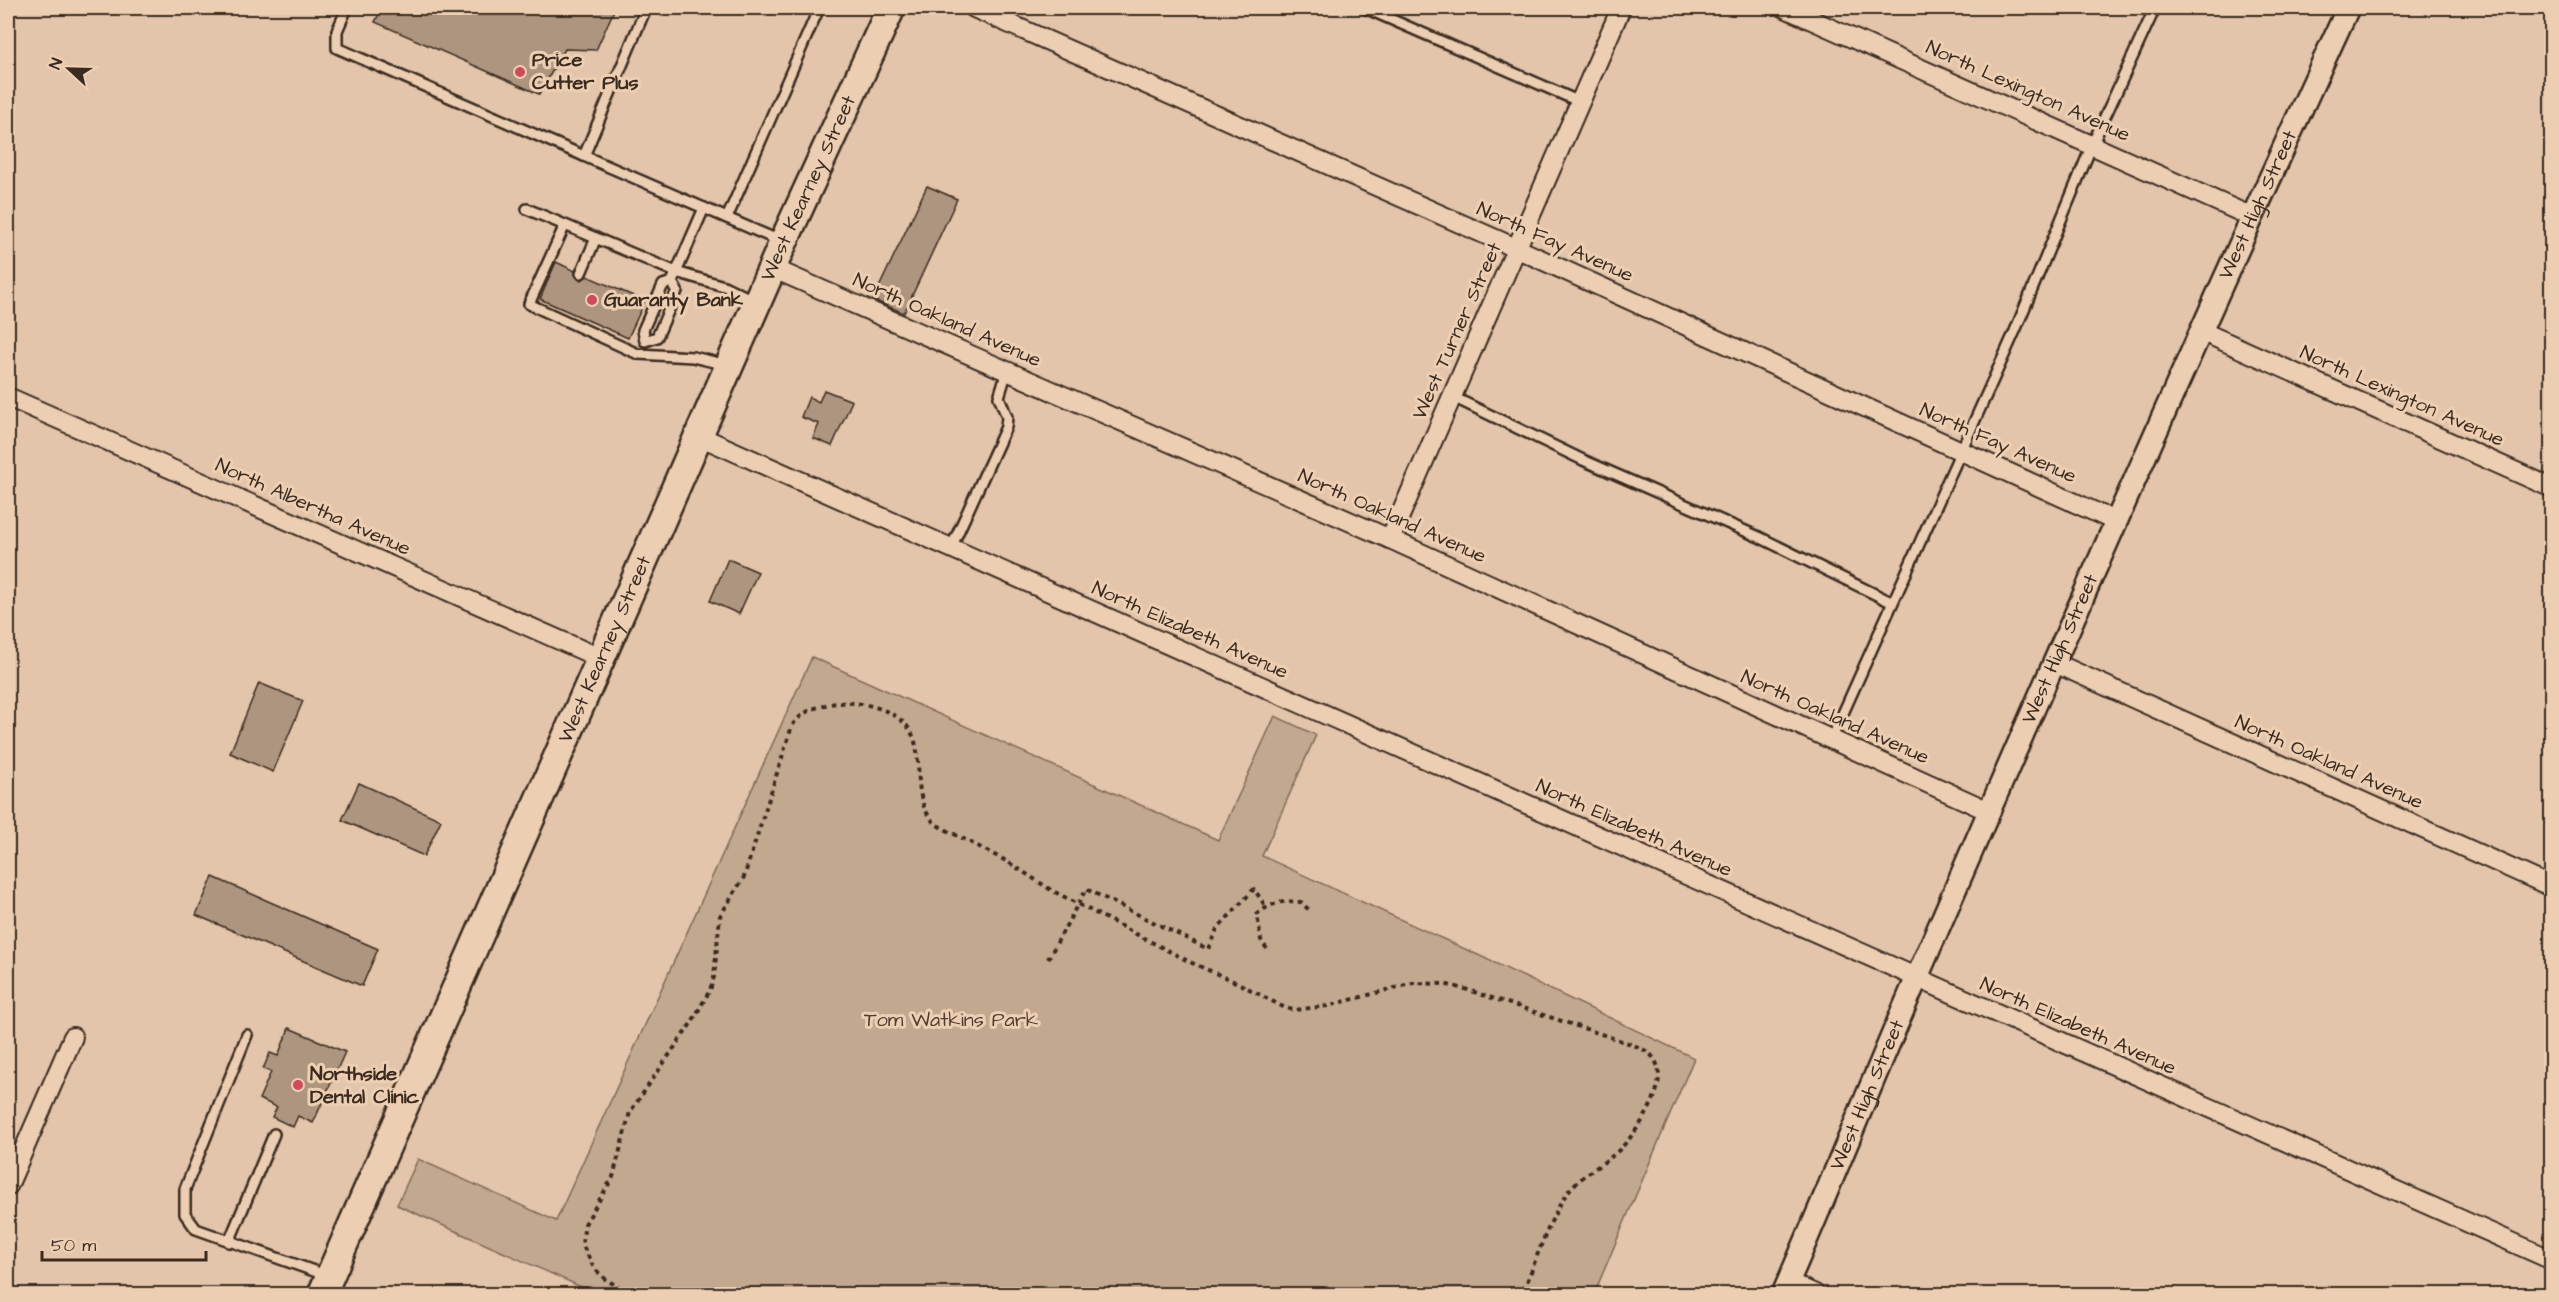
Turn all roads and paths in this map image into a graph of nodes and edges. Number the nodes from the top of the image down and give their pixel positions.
1 (347, 8) edge
2 (645, 8) edge
3 (819, 8) edge
4 (891, 8) edge
5 (974, 8) edge
6 (1365, 8) edge
7 (1621, 8) edge
8 (1785, 8) edge
9 (2155, 8) edge
10 (2348, 8) edge
11 (1003, 13) edge
12 (1580, 102) junction
13 (2092, 145) junction
14 (584, 156) junction
15 (704, 208) junction
16 (527, 209) dead end
17 (2252, 217) junction
18 (727, 218) junction
19 (565, 225) junction
20 (597, 238) junction
21 (783, 243) junction
22 (1518, 249) junction
23 (772, 268) junction
24 (676, 272) junction
25 (580, 273) dead end
26 (672, 282) junction
27 (757, 302) junction
28 (564, 309) dead end
29 (560, 319) junction
30 (2201, 331) junction
31 (645, 341) junction
32 (638, 354) junction
33 (730, 365) junction
34 (1007, 371) junction
35 (1452, 397) junction
36 (8, 398) edge
37 (699, 436) junction
38 (1960, 451) junction
39 (2552, 488) edge
40 (2117, 522) junction
41 (1390, 539) junction
42 (951, 548) junction
43 (1891, 602) junction
44 (600, 658) junction
45 (2055, 663) junction
46 (1831, 740) junction
47 (1991, 812) junction
48 (2552, 887) edge
49 (1078, 903) junction
50 (1266, 907) junction
51 (1310, 911) dead end
52 (1267, 949) dead end
53 (1048, 959) dead end
54 (1916, 978) junction
55 (247, 1035) dead end
56 (73, 1037) dead end
57 (274, 1134) dead end
58 (8, 1186) edge
59 (229, 1242) junction
60 (2552, 1260) edge
61 (1785, 1288) edge
62 (328, 1289) edge
63 (629, 1294) edge
64 (1522, 1294) edge
65 (1815, 1294) edge

1 - 14 lane
2 - 14 lane
3 - 18 lane
4 - 21 main road, West Kearney Street
5 - 11 street, North Fay Avenue
6 - 12 lane
7 - 12 street, West Turner Street
8 - 13 street, North Lexington Avenue
9 - 13 lane
10 - 17 street, West High Street
11 - 22 street, North Fay Avenue
12 - 22 street, West Turner Street
13 - 17 street, North Lexington Avenue
13 - 38 lane
14 - 15 lane
15 - 18 lane
15 - 24 lane
16 - 19 lane
17 - 30 street, West High Street
18 - 21 lane
19 - 20 lane
19 - 29 lane
20 - 24 lane
20 - 25 lane
21 - 23 main road, West Kearney Street
22 - 35 street, West Turner Street
22 - 38 street, North Fay Avenue
23 - 27 main road, West Kearney Street
23 - 34 street, North Oakland Avenue
24 - 26 lane
24 - 27 lane
26 - 31 lane
26 - 31 lane
27 - 33 main road, West Kearney Street
28 - 29 lane
29 - 32 lane
30 - 39 street, North Lexington Avenue
30 - 40 street, West High Street
31 - 32 lane
32 - 33 lane
33 - 37 main road, West Kearney Street
34 - 41 street, North Oakland Avenue
34 - 42 lane
35 - 41 street, West Turner Street
35 - 43 lane
36 - 44 street, North Albertha Avenue
37 - 42 street, North Elizabeth Avenue
37 - 44 main road, West Kearney Street
38 - 40 street, North Fay Avenue
38 - 43 lane
40 - 45 street, West High Street
41 - 46 street, North Oakland Avenue
42 - 54 street, North Elizabeth Avenue
43 - 46 lane
44 - 62 main road, West Kearney Street
45 - 47 street, West High Street
45 - 48 street, North Oakland Avenue
46 - 47 street, North Oakland Avenue
47 - 54 street, West High Street
49 - 50 path
49 - 53 path
49 - 63 path
49 - 64 path
50 - 51 path
50 - 52 path
54 - 60 street, North Elizabeth Avenue
54 - 61 street, West High Street
55 - 59 lane
56 - 58 street
57 - 59 lane
59 - 62 lane
61 - 65 street

